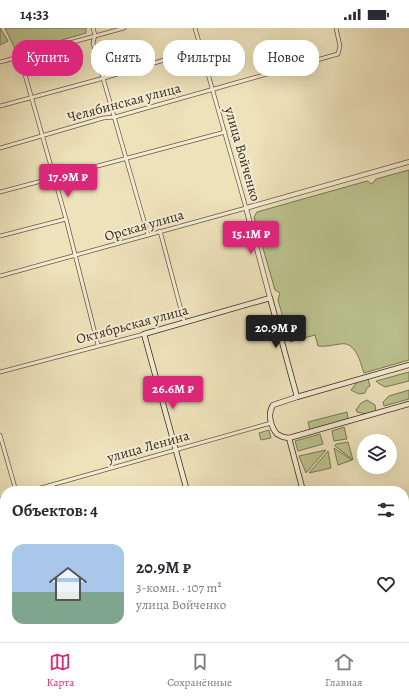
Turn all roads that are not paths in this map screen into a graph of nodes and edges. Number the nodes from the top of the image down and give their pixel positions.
1 (93, 28) edge
2 (124, 28) edge
3 (195, 28) edge
4 (336, 28) edge
5 (95, 35) junction
6 (78, 40) edge
7 (198, 40) edge
8 (12, 59) edge
9 (163, 60) edge
10 (0, 62) edge
11 (25, 76) edge
12 (209, 76) edge
13 (104, 78) junction
14 (213, 89) junction
15 (31, 98) junction
16 (0, 106) edge
17 (115, 117) junction
18 (225, 132) junction
19 (43, 136) junction
20 (0, 148) edge
21 (126, 158) junction
22 (409, 162) edge
23 (54, 178) junction
24 (0, 192) edge
25 (246, 208) junction
26 (66, 219) junction
27 (160, 231) junction
28 (148, 235) junction
29 (0, 236) edge
30 (75, 255) junction
31 (0, 276) edge
32 (270, 298) junction
33 (184, 321) junction
34 (144, 334) junction
35 (98, 345) junction
36 (409, 365) edge
37 (0, 372) edge
38 (297, 397) junction
39 (409, 404) edge
40 (272, 423) junction
41 (0, 435) edge
42 (288, 438) junction
43 (175, 449) junction
44 (15, 486) edge
45 (47, 486) edge
46 (186, 486) edge
47 (302, 486) edge

1 - 5 street
2 - 5 street
3 - 7 street, улица Войченко
4 - 14 street, Челябинская улица
5 - 6 street
5 - 13 street
8 - 10 street
9 - 13 street
11 - 15 street
12 - 14 street, улица Войченко
13 - 15 street
13 - 17 street
14 - 17 street, Челябинская улица
14 - 18 street, улица Войченко
15 - 16 street
15 - 19 street
17 - 19 street, Челябинская улица
17 - 21 street
18 - 21 street
18 - 25 street, улица Войченко
19 - 20 street, Челябинская улица
19 - 23 street
21 - 23 street
21 - 28 street
22 - 25 street, Орская улица
23 - 24 street
23 - 26 street
25 - 27 street, Орская улица
25 - 32 street, улица Войченко
26 - 29 street
26 - 30 street
27 - 28 street, Орская улица
27 - 33 street
28 - 30 street, Орская улица
30 - 31 street, Орская улица
30 - 35 street
32 - 33 main road, Октябрьская улица
32 - 38 main road, улица Войченко
33 - 34 main road, Октябрьская улица
34 - 35 street, Октябрьская улица
34 - 43 main road
35 - 37 street, Октябрьская улица
36 - 38 main road
38 - 40 main road
39 - 42 main road
40 - 42 main road
40 - 43 street, улица Ленина
41 - 44 street
42 - 47 main road
43 - 45 street, улица Ленина
43 - 46 main road

